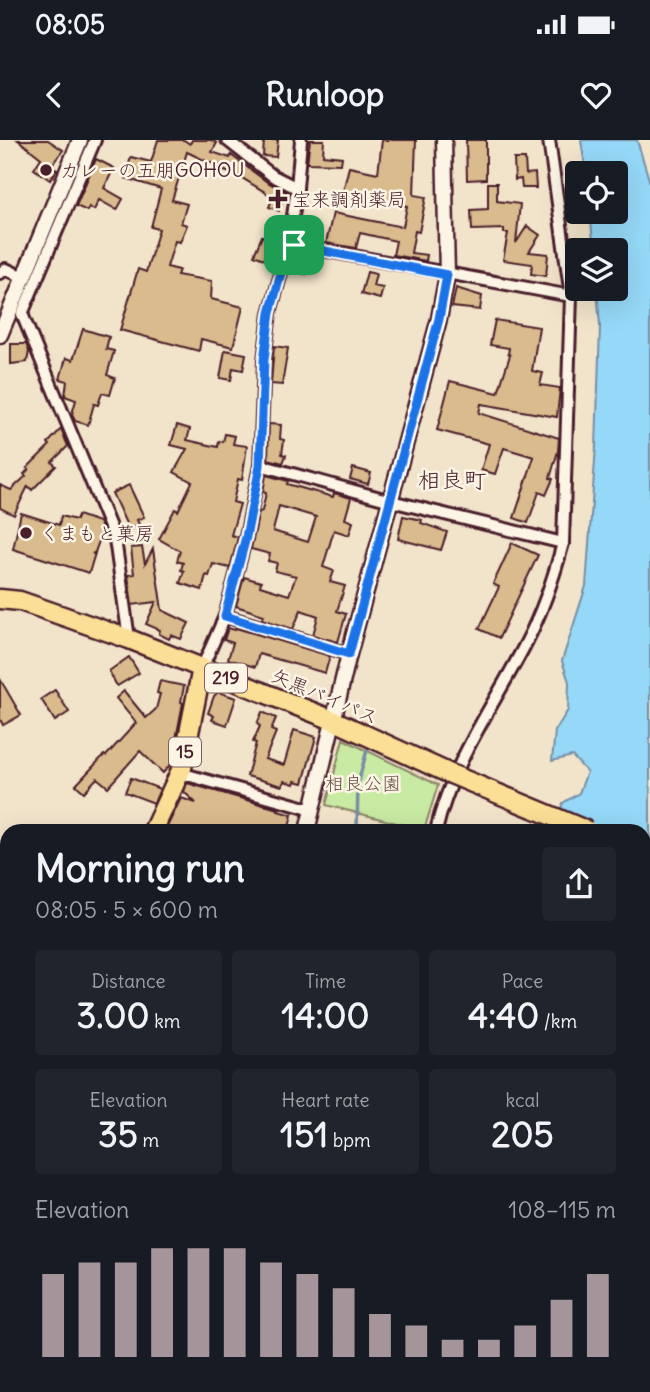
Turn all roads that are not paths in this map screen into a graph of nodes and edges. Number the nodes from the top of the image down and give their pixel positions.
1 (80, 140) edge
2 (95, 140) edge
3 (227, 140) edge
4 (301, 140) edge
5 (444, 140) edge
6 (549, 140) edge
7 (297, 188) junction
8 (289, 244) junction
9 (565, 253) edge
10 (0, 273) edge
11 (447, 275) junction
12 (23, 277) junction
13 (565, 295) edge
14 (571, 301) edge
15 (0, 335) edge
16 (260, 466) junction
17 (391, 501) junction
18 (563, 543) junction
19 (0, 599) edge
20 (225, 616) junction
21 (130, 639) junction
22 (349, 654) junction
23 (202, 668) junction
24 (335, 721) junction
25 (180, 773) junction
26 (313, 810) junction
27 (156, 824) edge
28 (309, 824) edge
29 (438, 824) edge
30 (572, 824) edge

1 - 12 street
2 - 21 street
3 - 7 street
4 - 7 street
5 - 11 street
6 - 9 street
7 - 8 street
8 - 11 street
8 - 16 street
10 - 12 street
11 - 13 street
11 - 17 street
12 - 15 street
14 - 18 street
16 - 17 street
16 - 20 street
17 - 18 street
17 - 22 street
18 - 29 street
19 - 21 main road, 矢黒バイパス / 219
20 - 22 street
20 - 23 street
21 - 23 main road, 矢黒バイパス / 219
22 - 24 street
23 - 24 main road, 矢黒バイパス / 219
23 - 25 main road, 15
24 - 26 street
24 - 30 main road, 矢黒バイパス / 219, bridge
25 - 26 street
25 - 27 main road, 15
26 - 28 street

